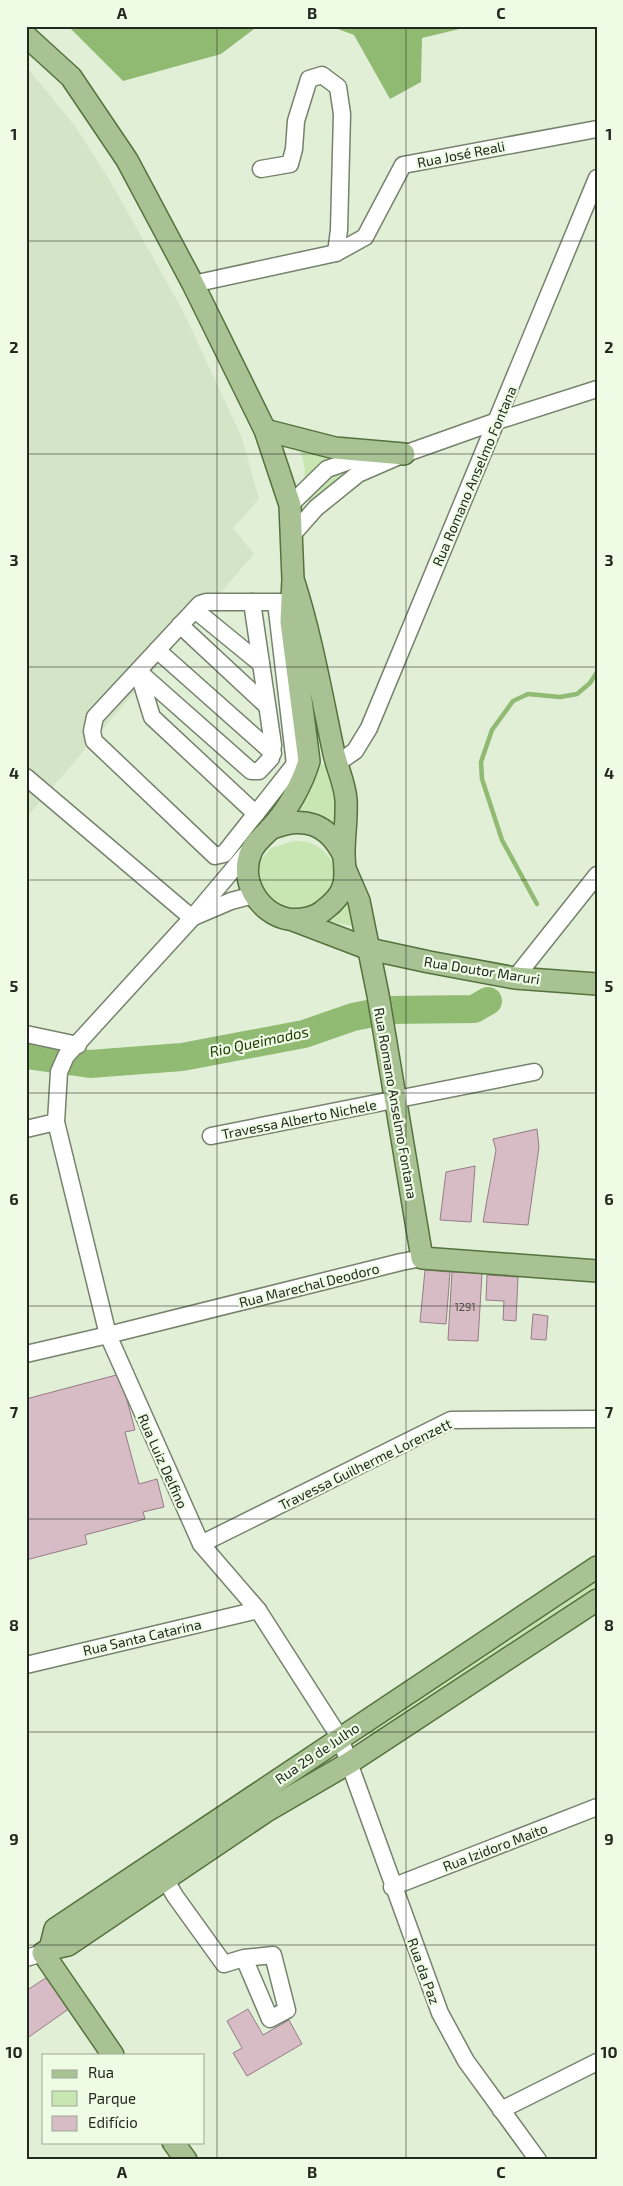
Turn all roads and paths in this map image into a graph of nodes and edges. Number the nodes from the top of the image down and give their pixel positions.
1 (26, 36) edge
2 (597, 129) edge
3 (261, 170) dead end
4 (597, 178) edge
5 (336, 252) junction
6 (193, 284) junction
7 (597, 389) edge
8 (497, 421) junction
9 (264, 430) junction
10 (404, 454) junction
11 (290, 505) junction
12 (293, 534) junction
13 (294, 579) junction
14 (252, 602) junction
15 (284, 602) junction
16 (195, 610) junction
17 (180, 625) junction
18 (157, 650) junction
19 (261, 664) junction
20 (138, 671) junction
21 (267, 706) junction
22 (273, 753) junction
23 (309, 761) junction
24 (336, 764) junction
25 (26, 776) edge
26 (262, 827) junction
27 (345, 864) junction
28 (597, 875) edge
29 (254, 895) junction
30 (192, 918) junction
31 (290, 919) junction
32 (369, 949) junction
33 (515, 978) junction
34 (597, 984) edge
35 (26, 1034) edge
36 (72, 1051) junction
37 (534, 1072) dead end
38 (396, 1100) junction
39 (56, 1122) junction
40 (26, 1129) edge
41 (211, 1136) dead end
42 (422, 1258) junction
43 (597, 1270) edge
44 (108, 1335) junction
45 (26, 1354) edge
46 (597, 1419) edge
47 (201, 1544) junction
48 (597, 1567) edge
49 (597, 1600) edge
50 (258, 1610) junction
51 (26, 1665) edge
52 (340, 1738) junction
53 (349, 1763) junction
54 (597, 1807) edge
55 (160, 1870) junction
56 (392, 1887) junction
57 (40, 1953) edge
58 (244, 1958) dead end
59 (112, 2054) edge
60 (597, 2062) edge
61 (501, 2110) junction
62 (175, 2144) edge
63 (186, 2160) edge
64 (538, 2160) edge

1 - 6 main road
2 - 5 street, Rua José Reali
3 - 5 street
4 - 8 street, Rua Romano Anselmo Fontana
5 - 6 street, Rua José Reali
6 - 9 main road
7 - 8 street
8 - 10 street
8 - 24 street, Rua Romano Anselmo Fontana
9 - 10 main road
9 - 11 main road
10 - 11 street
10 - 12 street
11 - 12 main road
12 - 13 main road
13 - 15 main road
13 - 24 main road
14 - 15 street
14 - 16 street
14 - 19 street
15 - 23 main road
15 - 26 street
16 - 17 street
16 - 19 street
17 - 18 street
17 - 21 street
18 - 20 street
18 - 22 street
19 - 21 street
20 - 22 street
20 - 26 street
20 - 26 street
21 - 22 street
23 - 24 main road
23 - 26 main road
24 - 27 main road
25 - 30 street
26 - 27 main road
26 - 29 main road
26 - 30 street
27 - 31 main road
27 - 32 main road
28 - 33 street
29 - 30 street
29 - 31 main road
30 - 36 street
31 - 32 main road, Rua Doutor Maruri
32 - 33 main road, Rua Doutor Maruri
32 - 38 main road, Rua Romano Anselmo Fontana
33 - 34 main road, Rua Doutor Maruri
35 - 36 street
36 - 39 street, Rua Luiz Delfino
37 - 38 street, Travessa Alberto Nichele
38 - 41 street, Travessa Alberto Nichele
38 - 42 main road, Rua Romano Anselmo Fontana
39 - 40 street
39 - 44 street, Rua Luiz Delfino
42 - 43 main road, Rua Marechal Deodoro
42 - 44 street, Rua Marechal Deodoro
44 - 45 street, Rua Marechal Deodoro
44 - 47 street, Rua Luiz Delfino
46 - 47 street, Travessa Guilherme Lorenzett
47 - 50 street, Rua Luiz Delfino
48 - 52 main road, Rua 29 de Julho
49 - 53 main road, Rua 29 de Julho
50 - 51 street, Rua Santa Catarina
50 - 52 street, Rua Luiz Delfino
52 - 53 street, Rua Luiz Delfino
52 - 55 main road, Rua 29 de Julho
53 - 55 main road, Rua 29 de Julho
53 - 56 street, Rua da Paz
54 - 56 street, Rua Izidoro Maito
55 - 57 main road, Rua 29 de Julho
55 - 58 street
56 - 61 street, Rua da Paz
57 - 59 main road
60 - 61 street
61 - 64 street, Rua da Paz
62 - 63 main road

